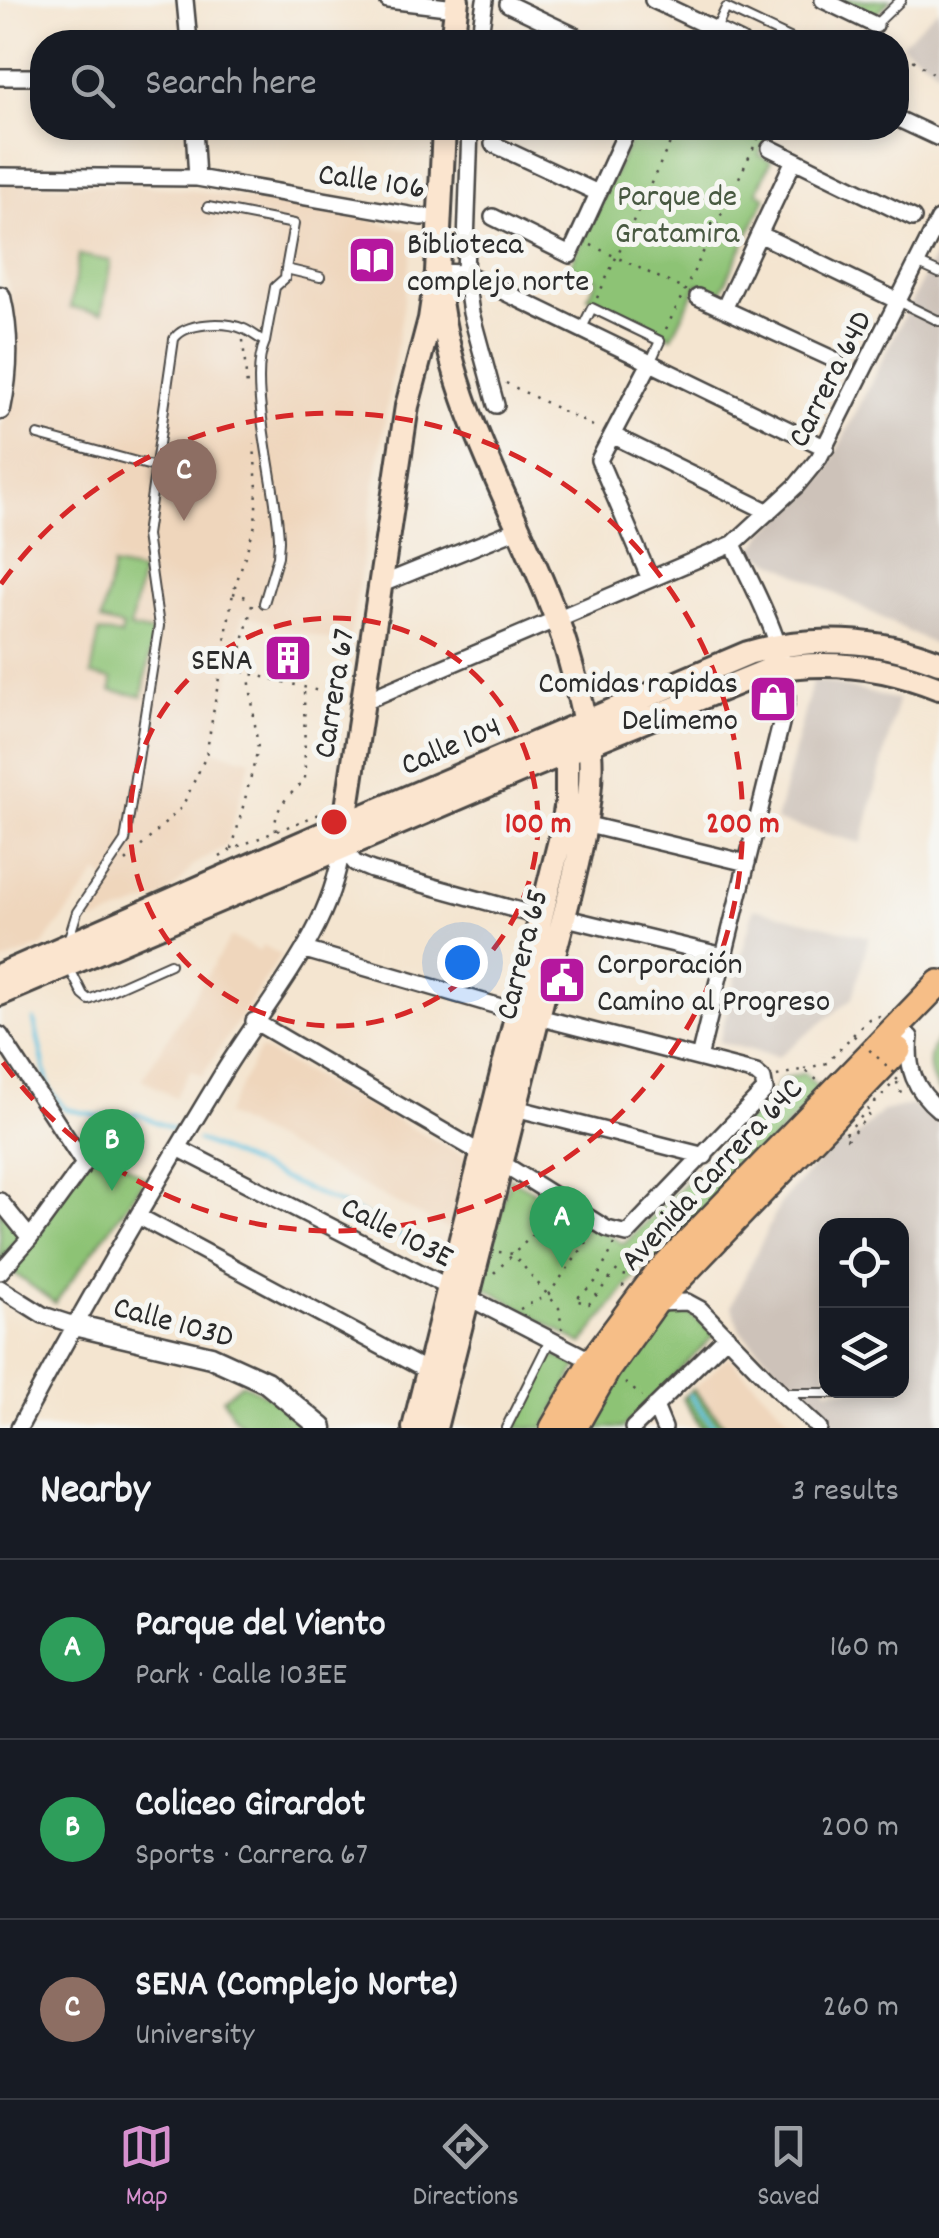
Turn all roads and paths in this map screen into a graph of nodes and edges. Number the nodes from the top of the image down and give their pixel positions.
1 (185, 0) edge
2 (388, 0) edge
3 (484, 0) edge
4 (653, 0) edge
5 (823, 0) edge
6 (901, 0) edge
7 (456, 4) edge
8 (508, 4) dead end
9 (875, 25) joint
10 (188, 30) edge
11 (453, 30) edge
12 (480, 30) edge
13 (563, 30) edge
14 (715, 30) joint
15 (769, 30) edge
16 (909, 57) edge
17 (0, 77) edge
18 (30, 77) edge
19 (939, 78) edge
20 (909, 124) edge
21 (939, 138) edge
22 (195, 140) edge
23 (443, 140) edge
24 (470, 140) edge
25 (622, 140) edge
26 (671, 140) edge
27 (754, 140) edge
28 (763, 140) edge
29 (493, 144) dead end
30 (763, 144) junction
31 (794, 160) junction
32 (0, 176) edge
33 (197, 178) junction
34 (598, 194) junction
35 (208, 207) dead end
36 (437, 216) junction
37 (493, 217) dead end
38 (913, 218) dead end
39 (939, 219) edge
40 (759, 234) junction
41 (578, 238) junction
42 (616, 257) junction
43 (917, 263) junction
44 (286, 269) junction
45 (437, 272) junction
46 (465, 274) junction
47 (939, 274) edge
48 (320, 277) dead end
49 (691, 293) junction
50 (0, 297) edge
51 (898, 301) junction
52 (592, 308) junction
53 (724, 308) junction
54 (939, 321) edge
55 (241, 328) junction
56 (582, 330) junction
57 (660, 341) junction
58 (265, 342) junction
59 (835, 360) dead end
60 (650, 363) junction
61 (4, 368) edge
62 (486, 373) junction
63 (249, 401) dead end
64 (496, 405) dead end
65 (0, 410) edge
66 (38, 435) dead end
67 (612, 435) junction
68 (253, 438) dead end
69 (826, 448) junction
70 (155, 467) junction
71 (769, 512) junction
72 (518, 529) junction
73 (733, 544) junction
74 (650, 579) junction
75 (382, 584) junction
76 (234, 593) junction
77 (254, 600) junction
78 (264, 603) joint
79 (556, 619) junction
80 (780, 656) junction
81 (939, 662) edge
82 (249, 674) junction
83 (305, 686) junction
84 (939, 688) edge
85 (353, 700) junction
86 (576, 737) junction
87 (584, 824) junction
88 (276, 831) dead end
89 (344, 835) junction
90 (232, 849) dead end
91 (126, 861) dead end
92 (747, 863) junction
93 (552, 917) junction
94 (305, 950) junction
95 (67, 955) junction
96 (724, 956) junction
97 (170, 964) dead end
98 (0, 975) edge
99 (939, 982) edge
100 (0, 994) edge
101 (939, 1007) edge
102 (528, 1015) junction
103 (868, 1019) dead end
104 (254, 1022) junction
105 (0, 1035) edge
106 (853, 1035) junction
107 (910, 1037) junction
108 (842, 1056) dead end
109 (699, 1058) junction
110 (829, 1068) dead end
111 (804, 1069) junction
112 (763, 1079) junction
113 (896, 1080) dead end
114 (816, 1081) dead end
115 (902, 1091) dead end
116 (515, 1108) junction
117 (939, 1110) edge
118 (871, 1113) dead end
119 (178, 1148) junction
120 (705, 1156) junction
121 (493, 1159) junction
122 (0, 1201) edge
123 (566, 1202) junction
124 (138, 1216) junction
125 (600, 1224) junction
126 (620, 1234) junction
127 (30, 1238) junction
128 (485, 1251) dead end
129 (514, 1254) junction
130 (628, 1256) junction
131 (692, 1263) junction
132 (649, 1265) dead end
133 (0, 1272) edge
134 (490, 1276) dead end
135 (0, 1288) edge
136 (460, 1293) junction
137 (548, 1295) junction
138 (621, 1299) dead end
139 (656, 1303) junction
140 (700, 1308) junction
141 (506, 1316) junction
142 (74, 1325) junction
143 (727, 1336) junction
144 (556, 1343) junction
145 (600, 1365) junction
146 (428, 1372) junction
147 (780, 1393) junction
148 (819, 1393) edge
149 (656, 1406) junction
150 (19, 1428) edge
151 (322, 1428) edge
152 (414, 1428) edge
153 (435, 1428) edge
154 (506, 1428) edge
155 (553, 1428) edge
156 (574, 1428) edge
157 (633, 1428) edge
158 (664, 1428) edge
159 (819, 1428) edge

1 - 10 street
2 - 7 street
3 - 12 street
4 - 14 street
5 - 9 street
6 - 9 lane
7 - 11 main road
8 - 13 street
14 - 15 lane
16 - 19 path
17 - 18 street
20 - 21 street
22 - 33 street
23 - 36 main road, Carrera 67
24 - 46 street
25 - 34 street
26 - 42 path
27 - 30 path
28 - 30 path
29 - 34 street
30 - 31 street
30 - 49 path
31 - 38 street
31 - 40 street
32 - 33 street, Calle 106
33 - 36 street, Calle 106
34 - 41 street
35 - 44 lane
36 - 45 main road, Carrera 67
37 - 41 street
39 - 43 street, Carrera 64D
40 - 51 street
40 - 53 street
41 - 42 path
42 - 49 path
42 - 52 path
43 - 47 lane
43 - 51 street, Carrera 64D
44 - 48 lane
44 - 58 lane
45 - 46 street
45 - 72 main road, Carrera 65
45 - 75 main road, Carrera 67
46 - 56 street
46 - 62 street
49 - 53 street
49 - 57 path
50 - 61 street
51 - 54 lane
51 - 69 street, Carrera 64D
52 - 56 lane
52 - 57 lane
53 - 59 street
55 - 58 lane
55 - 63 path
55 - 70 lane
56 - 60 street
57 - 60 lane
58 - 78 lane
60 - 67 street
60 - 69 street
61 - 65 street
62 - 64 street
62 - 67 path
66 - 70 lane
67 - 71 street
67 - 74 street
68 - 76 path
69 - 71 street, Carrera 64D
70 - 95 lane
71 - 73 street, Carrera 64D
72 - 75 street
72 - 79 main road, Carrera 65
73 - 74 street, Carrera 64D
73 - 80 street
74 - 79 street, Carrera 64D
75 - 85 main road, Carrera 67
76 - 77 path
76 - 91 path
77 - 78 path
77 - 82 path
79 - 85 street, Carrera 64D
79 - 86 main road, Carrera 65
80 - 81 main road, Calle 104
80 - 84 main road, Calle 104
80 - 86 main road, Calle 104
80 - 92 street
82 - 83 path
82 - 90 path
83 - 85 path
83 - 88 path
85 - 89 main road, Carrera 67
86 - 87 main road, Carrera 65
86 - 89 main road, Calle 104
86 - 93 main road, Carrera 65
87 - 92 street
87 - 93 main road, Carrera 65
89 - 93 street
89 - 94 street, Carrera 67
89 - 95 main road, Calle 104
92 - 96 street
93 - 96 street
93 - 102 main road, Carrera 65
94 - 102 street
94 - 104 street, Carrera 67
95 - 97 lane
95 - 98 main road, Calle 104
95 - 100 main road, Calle 104
96 - 109 street
99 - 145 main road, Avenida Carrera 64C
101 - 107 main road, Avenida Carrera 64C
102 - 109 street
102 - 116 main road, Carrera 65
102 - 121 main road, Carrera 65
103 - 106 path
104 - 119 street, Carrera 67
104 - 121 street
105 - 127 street
106 - 111 path, bridge
106 - 118 path, bridge
107 - 117 street
107 - 131 main road, Avenida Carrera 64C
108 - 110 path
109 - 112 street
111 - 112 path
111 - 114 path
112 - 120 street
113 - 115 path
116 - 120 street
116 - 121 main road, Carrera 65
119 - 124 street, Carrera 67
119 - 136 street, Calle 103E
120 - 126 street
121 - 123 street
121 - 136 main road, Carrera 65
122 - 127 street
123 - 125 street
123 - 129 path
124 - 142 street, Carrera 67
124 - 146 street
125 - 126 street
125 - 137 path
126 - 130 path
127 - 133 street
128 - 129 path
129 - 134 path
129 - 137 path
130 - 132 path
130 - 138 path
131 - 139 main road, Avenida Carrera 64C
131 - 140 street
135 - 142 street, Calle 103D
136 - 141 street, Calle 103E
136 - 146 main road, Carrera 65
136 - 153 main road, Carrera 65
137 - 141 path
137 - 144 path
139 - 140 street
139 - 145 main road, Avenida Carrera 64C
140 - 143 street
141 - 144 street, Calle 103E
142 - 150 street, Carrera 67
142 - 151 street, Calle 103D
143 - 147 street
143 - 149 street
144 - 145 street, Calle 103E
144 - 154 lane
145 - 149 path
145 - 155 main road, Avenida Carrera 64C
145 - 156 main road, Avenida Carrera 64C
146 - 152 main road, Carrera 65
147 - 148 lane
147 - 159 street
149 - 157 street
149 - 158 street

